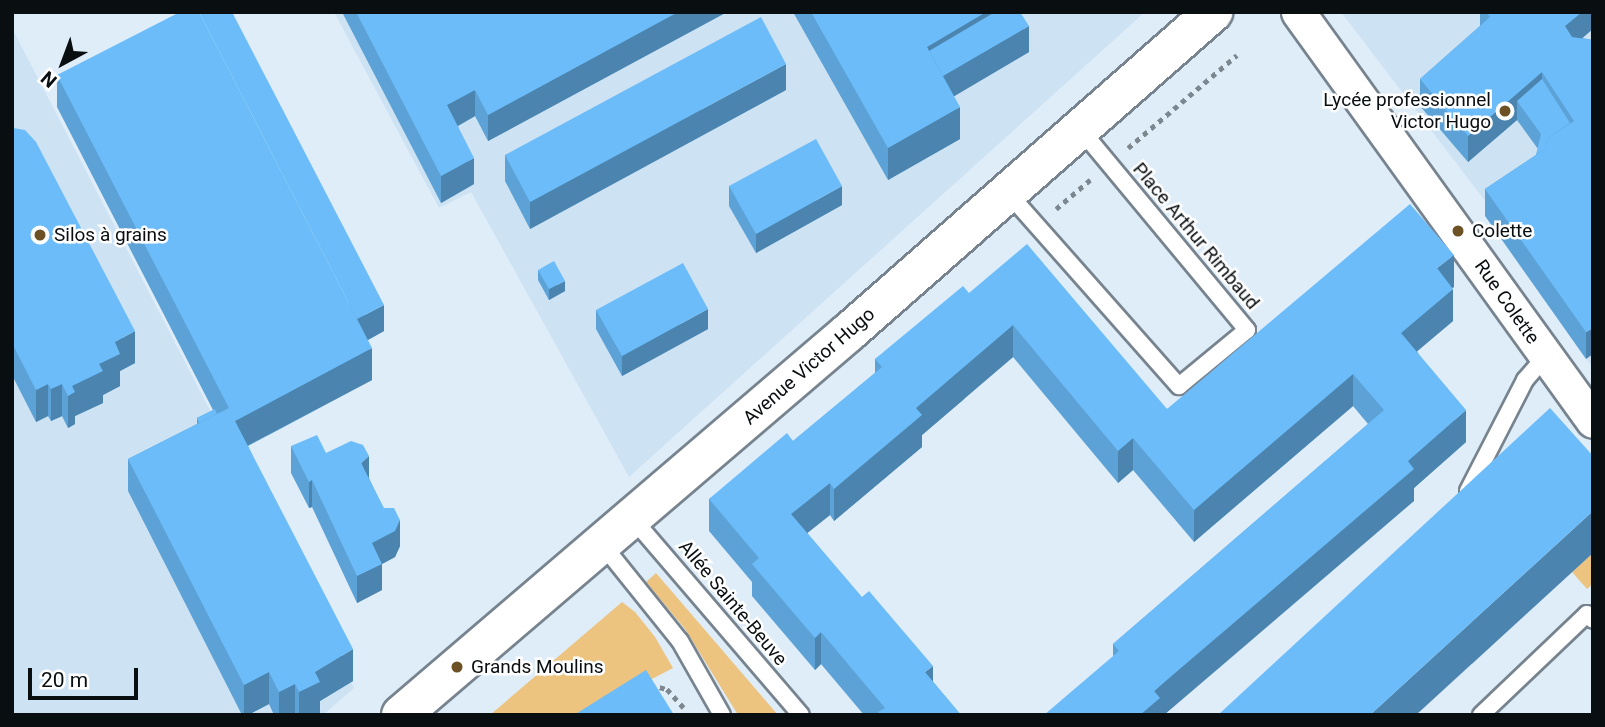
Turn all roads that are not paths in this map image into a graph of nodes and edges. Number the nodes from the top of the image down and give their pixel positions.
1 (1213, 12) edge
2 (1298, 12) edge
3 (1081, 130) junction
4 (1008, 193) junction
5 (1545, 357) junction
6 (1593, 421) edge
7 (1458, 506) edge
8 (633, 519) junction
9 (602, 544) junction
10 (1593, 620) edge
11 (401, 715) edge
12 (722, 715) edge
13 (801, 715) edge
14 (1481, 715) edge

1 - 3 main road, Avenue Victor Hugo
2 - 5 street, Rue Colette
3 - 4 main road, Avenue Victor Hugo
3 - 4 lane, Place Arthur Rimbaud
4 - 8 main road, Avenue Victor Hugo
5 - 6 street, Rue Colette
5 - 7 lane
8 - 9 main road, Avenue Victor Hugo
8 - 13 lane, Allée Sainte-Beuve
9 - 11 main road, Avenue Victor Hugo
9 - 12 lane
10 - 14 lane

